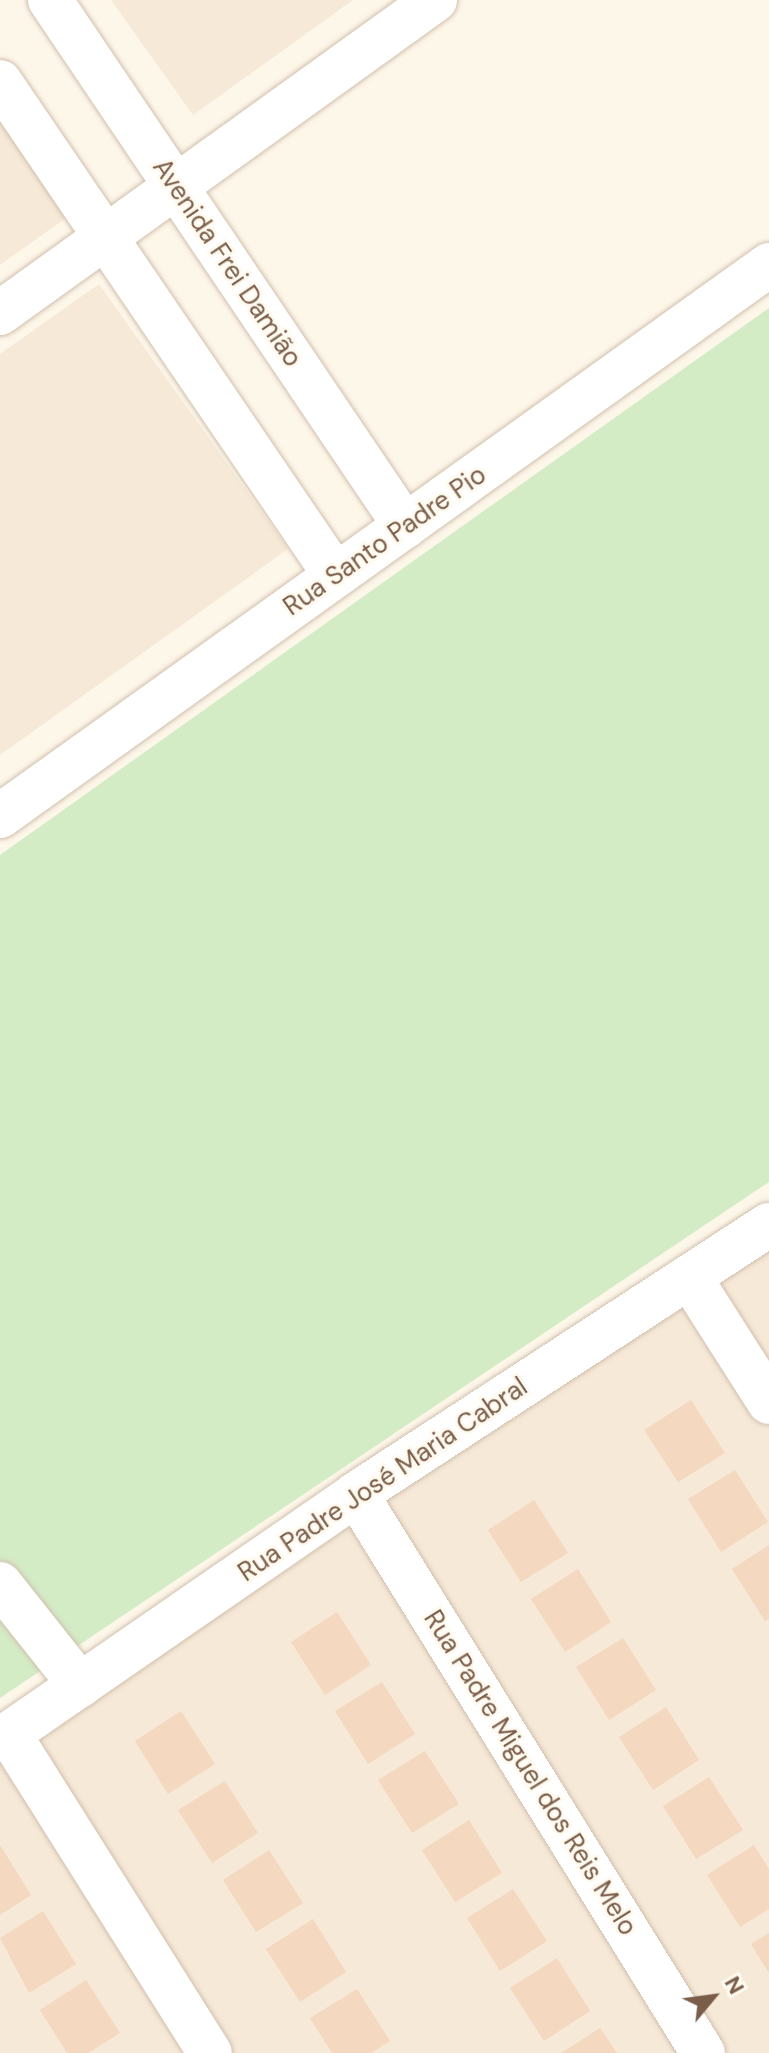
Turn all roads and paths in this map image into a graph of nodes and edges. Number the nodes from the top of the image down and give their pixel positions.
1 (50, 0) edge
2 (435, 0) edge
3 (0, 82) edge
4 (175, 186) junction
5 (105, 237) junction
6 (769, 265) edge
7 (0, 313) edge
8 (405, 526) junction
9 (335, 575) junction
10 (0, 816) edge
11 (769, 1225) edge
12 (690, 1278) junction
13 (769, 1402) edge
14 (356, 1494) junction
15 (0, 1584) edge
16 (80, 1685) junction
17 (4, 1737) edge
18 (210, 2053) edge
19 (703, 2053) edge

1 - 4 street, Avenida Frei Damião
2 - 4 street
3 - 5 street
4 - 5 street
4 - 8 street, Avenida Frei Damião
5 - 7 street
5 - 9 street
6 - 8 street, Rua Santo Padre Pio
8 - 9 street, Rua Santo Padre Pio
9 - 10 street, Rua Santo Padre Pio
11 - 12 street, Rua Padre José Maria Cabral
12 - 13 street
12 - 14 street, Rua Padre José Maria Cabral
14 - 16 street, Rua Padre José Maria Cabral
14 - 19 street, Rua Padre Miguel dos Reis Melo
15 - 16 street
16 - 17 street, Rua Padre José Maria Cabral
17 - 18 street

